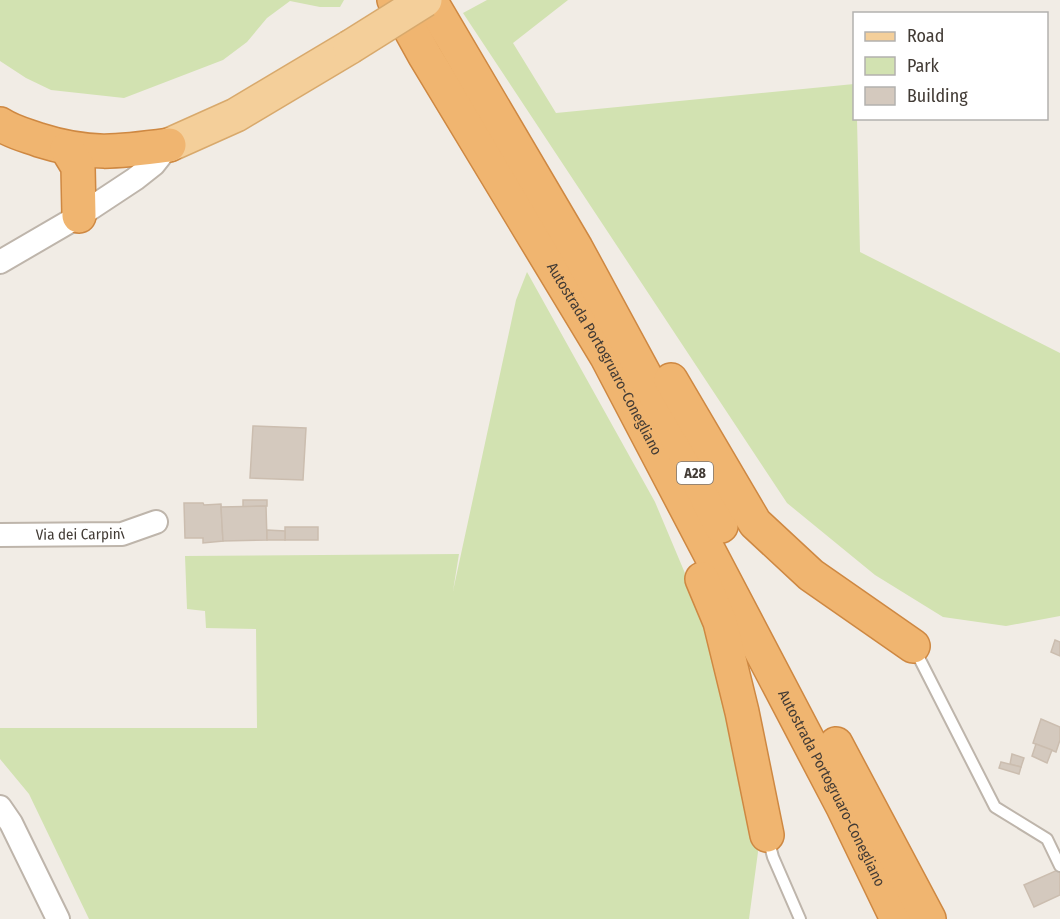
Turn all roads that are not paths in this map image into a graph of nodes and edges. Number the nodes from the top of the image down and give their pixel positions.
1 (386, 0) edge
2 (394, 0) edge
3 (425, 0) edge
4 (431, 0) edge
5 (425, 56) junction
6 (0, 124) edge
7 (169, 145) junction
8 (67, 149) junction
9 (79, 216) junction
10 (576, 248) junction
11 (0, 262) edge
12 (607, 357) junction
13 (156, 522) dead end
14 (0, 535) edge
15 (913, 646) joint
16 (0, 807) edge
17 (767, 835) joint
18 (1060, 866) edge
19 (58, 919) edge
20 (800, 919) edge
21 (897, 919) edge
22 (929, 919) edge

1 - 5 highway
2 - 5 highway, Autostrada Portogruaro-Conegliano / A28
3 - 7 main road, bridge
4 - 10 highway, Autostrada Portogruaro-Conegliano / A28
5 - 12 highway, Autostrada Portogruaro-Conegliano / A28
6 - 8 highway
7 - 8 highway
7 - 9 street
8 - 9 highway
9 - 11 street
10 - 15 highway
10 - 22 highway, Autostrada Portogruaro-Conegliano / A28
12 - 17 highway
12 - 21 highway, Autostrada Portogruaro-Conegliano / A28
13 - 14 street, Via dei Carpini
15 - 18 lane
16 - 19 street
17 - 20 lane

